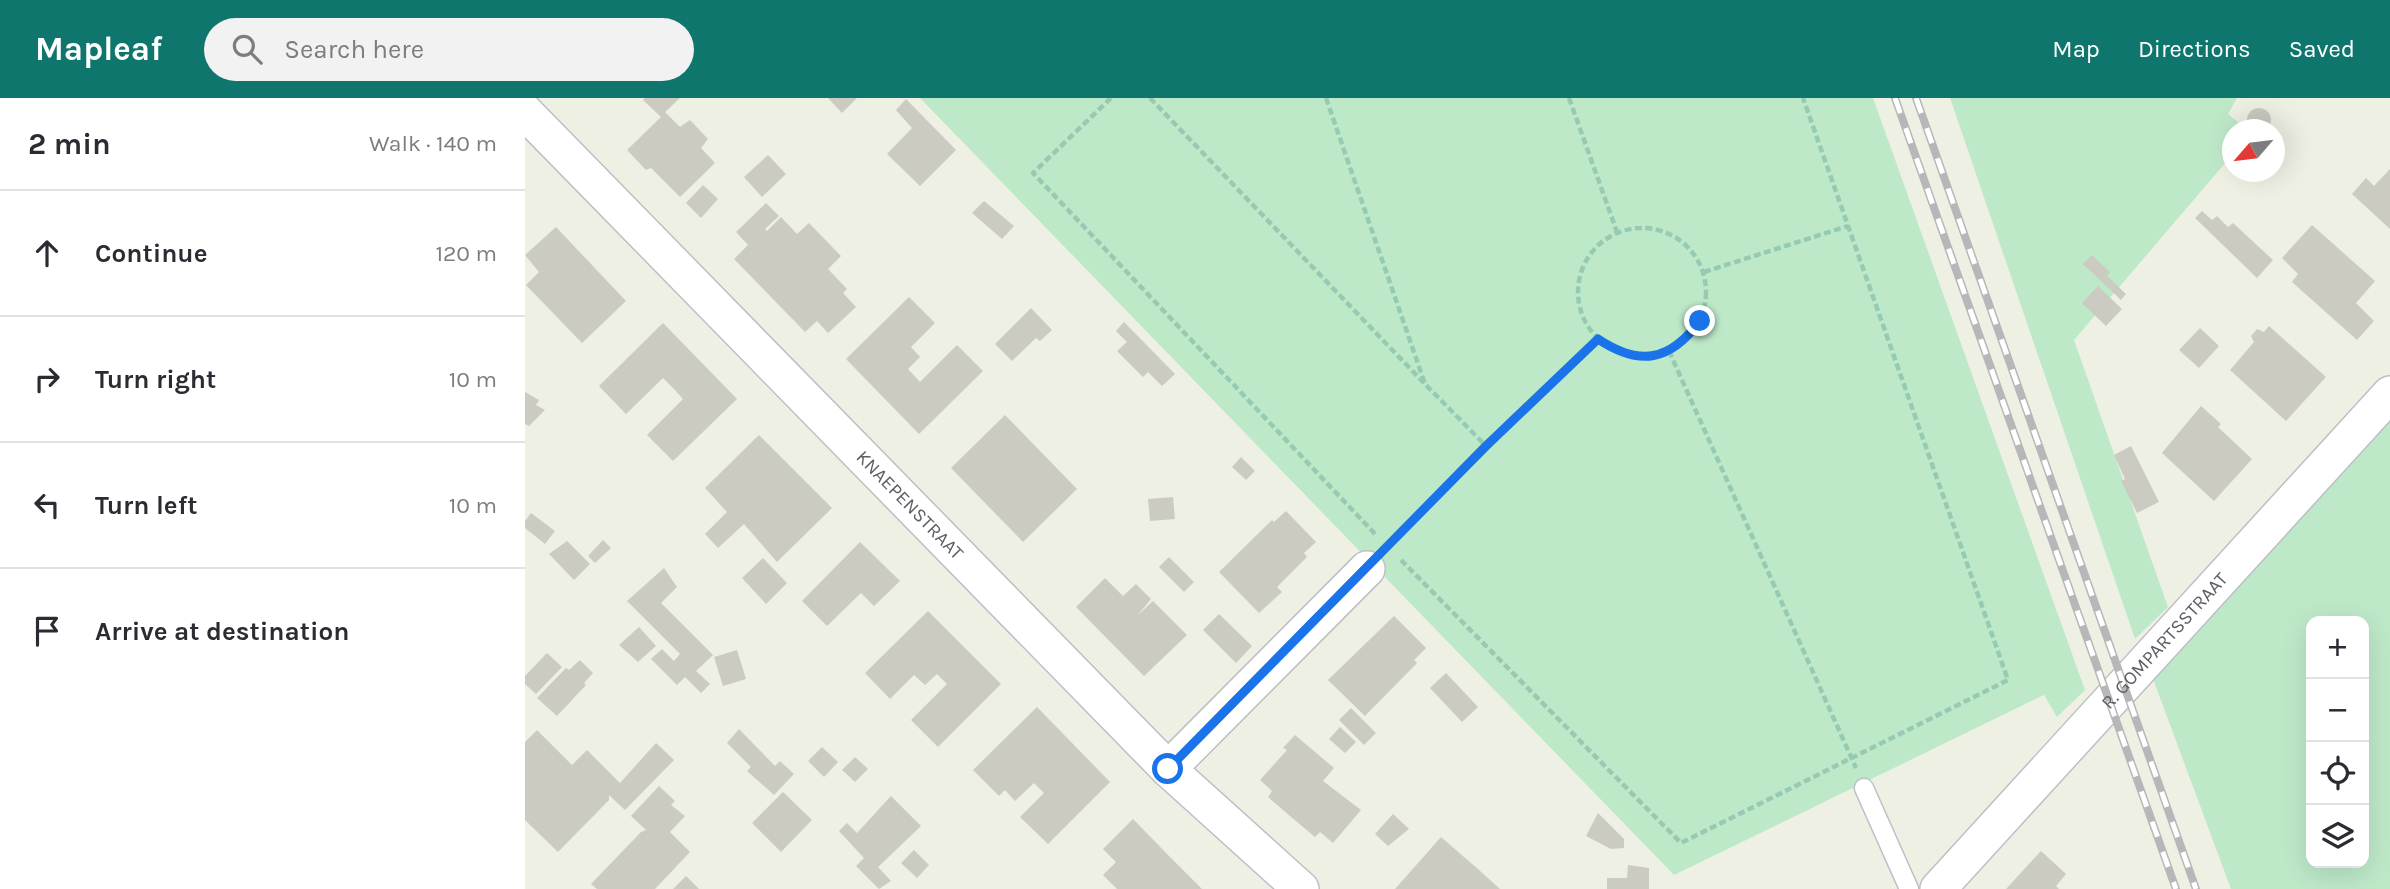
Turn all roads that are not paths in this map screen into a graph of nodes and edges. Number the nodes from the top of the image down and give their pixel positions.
1 (525, 112) edge
2 (2390, 394) edge
3 (1377, 558) road end
4 (1168, 769) junction
5 (1864, 788) road end
6 (1301, 889) edge
7 (1909, 889) edge
8 (1938, 889) edge

1 - 4 street, KNAEPENSTRAAT
2 - 8 street, R. GOMPARTSSTRAAT
3 - 4 street
4 - 6 street, KNAEPENSTRAAT
5 - 7 lane

